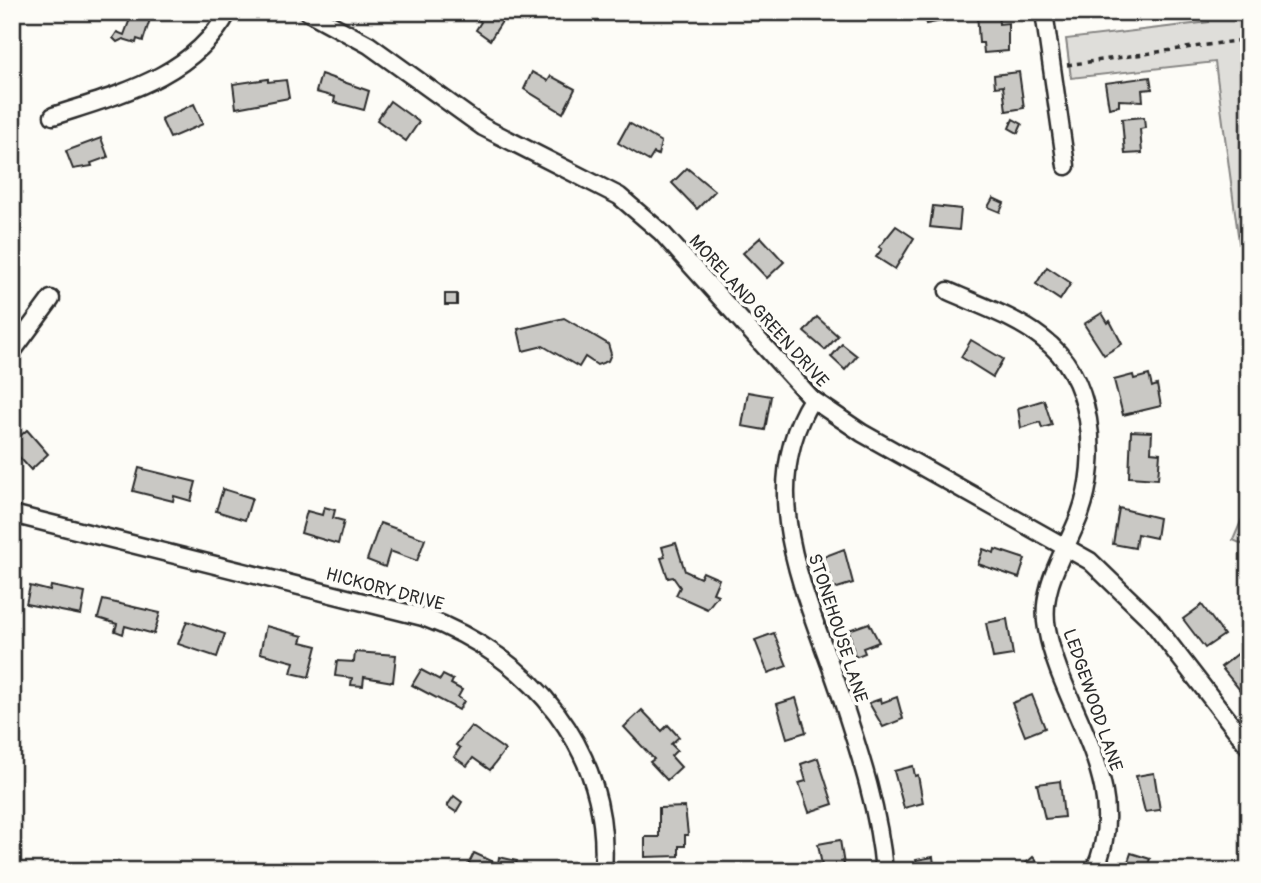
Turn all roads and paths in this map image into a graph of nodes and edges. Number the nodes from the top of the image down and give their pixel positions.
1 (228, 12) edge
2 (308, 12) edge
3 (1044, 12) edge
4 (1249, 39) edge
5 (1052, 67) junction
6 (53, 116) dead end
7 (1066, 166) dead end
8 (948, 290) dead end
9 (51, 299) dead end
10 (12, 352) edge
11 (812, 399) junction
12 (12, 514) edge
13 (1066, 545) junction
14 (1249, 747) edge
15 (603, 871) edge
16 (884, 871) edge
17 (1094, 871) edge

1 - 6 street
2 - 11 street, MORELAND GREEN DRIVE
3 - 5 street
4 - 5 path
5 - 7 street
8 - 13 street, LEDGEWOOD LANE
9 - 10 street
11 - 13 street, MORELAND GREEN DRIVE
11 - 16 street, STONEHOUSE LANE
12 - 15 street, HICKORY DRIVE
13 - 14 street, MORELAND GREEN DRIVE
13 - 17 street, LEDGEWOOD LANE

